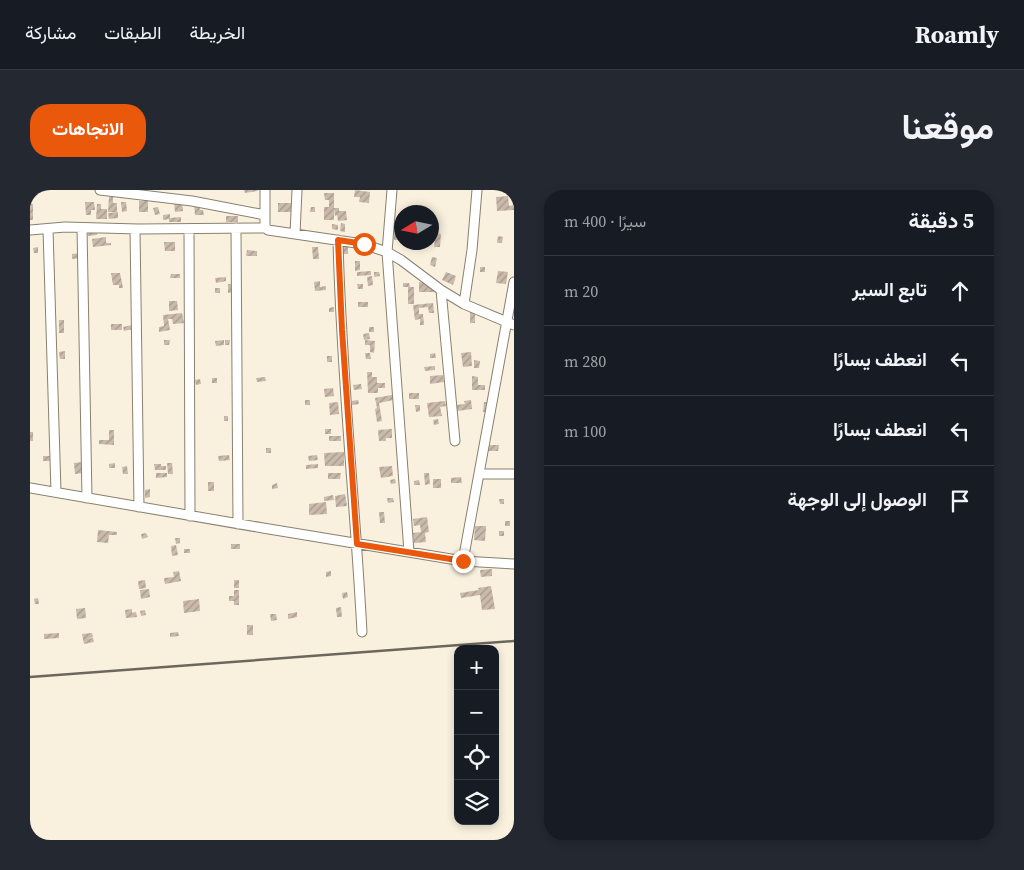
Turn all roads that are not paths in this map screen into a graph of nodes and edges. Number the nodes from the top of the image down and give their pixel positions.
1 (100, 190) edge
2 (192, 190) edge
3 (265, 190) edge
4 (297, 190) edge
5 (392, 190) edge
6 (477, 190) edge
7 (144, 193) edge
8 (192, 201) junction
9 (265, 215) junction
10 (82, 228) junction
11 (189, 228) junction
12 (236, 228) junction
13 (266, 228) junction
14 (48, 229) junction
15 (135, 229) junction
16 (30, 230) edge
17 (295, 234) junction
18 (338, 240) junction
19 (387, 252) junction
20 (514, 282) edge
21 (441, 290) junction
22 (464, 304) junction
23 (510, 323) edge
24 (455, 440) dead end
25 (479, 474) junction
26 (514, 474) edge
27 (30, 488) edge
28 (56, 492) junction
29 (87, 498) junction
30 (139, 507) junction
31 (190, 516) junction
32 (238, 524) junction
33 (357, 544) junction
34 (409, 552) junction
35 (463, 561) junction
36 (514, 564) edge
37 (362, 632) dead end

1 - 7 street
2 - 8 street
3 - 9 street
4 - 17 street
5 - 19 street
6 - 22 street
7 - 8 street
8 - 9 street
9 - 13 street
10 - 14 street
10 - 15 street
10 - 29 street
11 - 12 street
11 - 15 street
11 - 31 street
12 - 13 street
12 - 32 street
13 - 17 street
14 - 16 street
14 - 28 street
15 - 30 street
17 - 18 street
18 - 19 street
18 - 33 street
19 - 21 street
19 - 34 street
20 - 23 street
21 - 22 street
21 - 24 street
22 - 23 street
23 - 25 street
25 - 26 street
25 - 35 street
27 - 28 street
28 - 29 street
29 - 30 street
30 - 31 street
31 - 32 street
32 - 33 street
33 - 34 street
33 - 37 street
34 - 35 street
35 - 36 street

